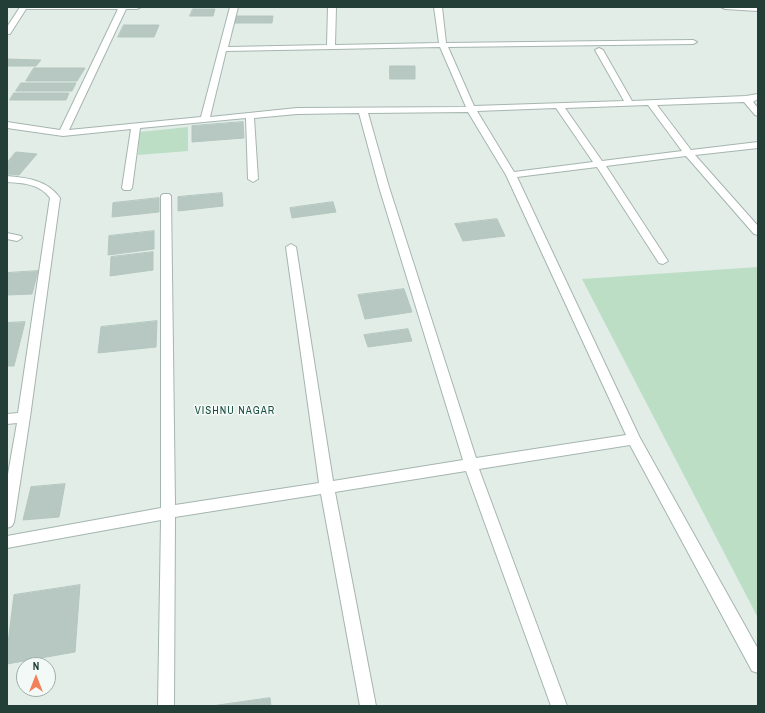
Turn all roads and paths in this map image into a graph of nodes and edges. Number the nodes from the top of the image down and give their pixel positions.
1 (24, 7) edge
2 (123, 7) edge
3 (137, 7) edge
4 (234, 7) edge
5 (332, 7) edge
6 (438, 7) edge
7 (727, 7) edge
8 (758, 8) edge
9 (7, 17) edge
10 (18, 17) junction
11 (7, 32) edge
12 (693, 42) dead end
13 (443, 45) junction
14 (331, 48) junction
15 (224, 49) junction
16 (599, 50) dead end
17 (758, 97) edge
18 (746, 99) junction
19 (651, 103) junction
20 (630, 104) junction
21 (559, 106) junction
22 (471, 110) junction
23 (363, 111) junction
24 (758, 112) edge
25 (250, 116) junction
26 (205, 119) junction
27 (7, 125) edge
28 (136, 126) junction
29 (63, 133) junction
30 (758, 145) edge
31 (689, 154) junction
32 (600, 165) junction
33 (511, 175) junction
34 (7, 179) edge
35 (253, 179) dead end
36 (127, 188) dead end
37 (166, 196) dead end
38 (758, 232) edge
39 (291, 247) dead end
40 (663, 261) dead end
41 (24, 417) junction
42 (7, 419) edge
43 (634, 439) junction
44 (471, 465) junction
45 (327, 488) junction
46 (170, 512) junction
47 (7, 522) edge
48 (7, 542) edge
49 (758, 665) edge
50 (166, 706) edge
51 (368, 706) edge
52 (559, 706) edge

1 - 2 street
1 - 10 street
2 - 3 street
2 - 29 street
4 - 15 street
5 - 14 street
6 - 13 street
7 - 8 street
9 - 10 street
10 - 11 street
12 - 13 street
13 - 14 street
13 - 22 street
14 - 15 street
15 - 26 street
16 - 20 street
17 - 18 street
18 - 19 street
18 - 24 street
19 - 20 street
19 - 31 street
20 - 21 street
21 - 22 street
21 - 32 street
22 - 23 street
22 - 33 street
23 - 25 street
23 - 44 street
25 - 26 street
25 - 35 street
26 - 28 street
27 - 29 street
28 - 29 street
28 - 36 street
30 - 31 street
31 - 32 street
31 - 38 street
32 - 33 street
32 - 40 street
33 - 43 street
34 - 41 street
37 - 46 street
39 - 45 street
41 - 42 street
41 - 47 street
43 - 44 street
43 - 49 street
44 - 45 street
44 - 52 street
45 - 46 street
45 - 51 street
46 - 48 street
46 - 50 street

